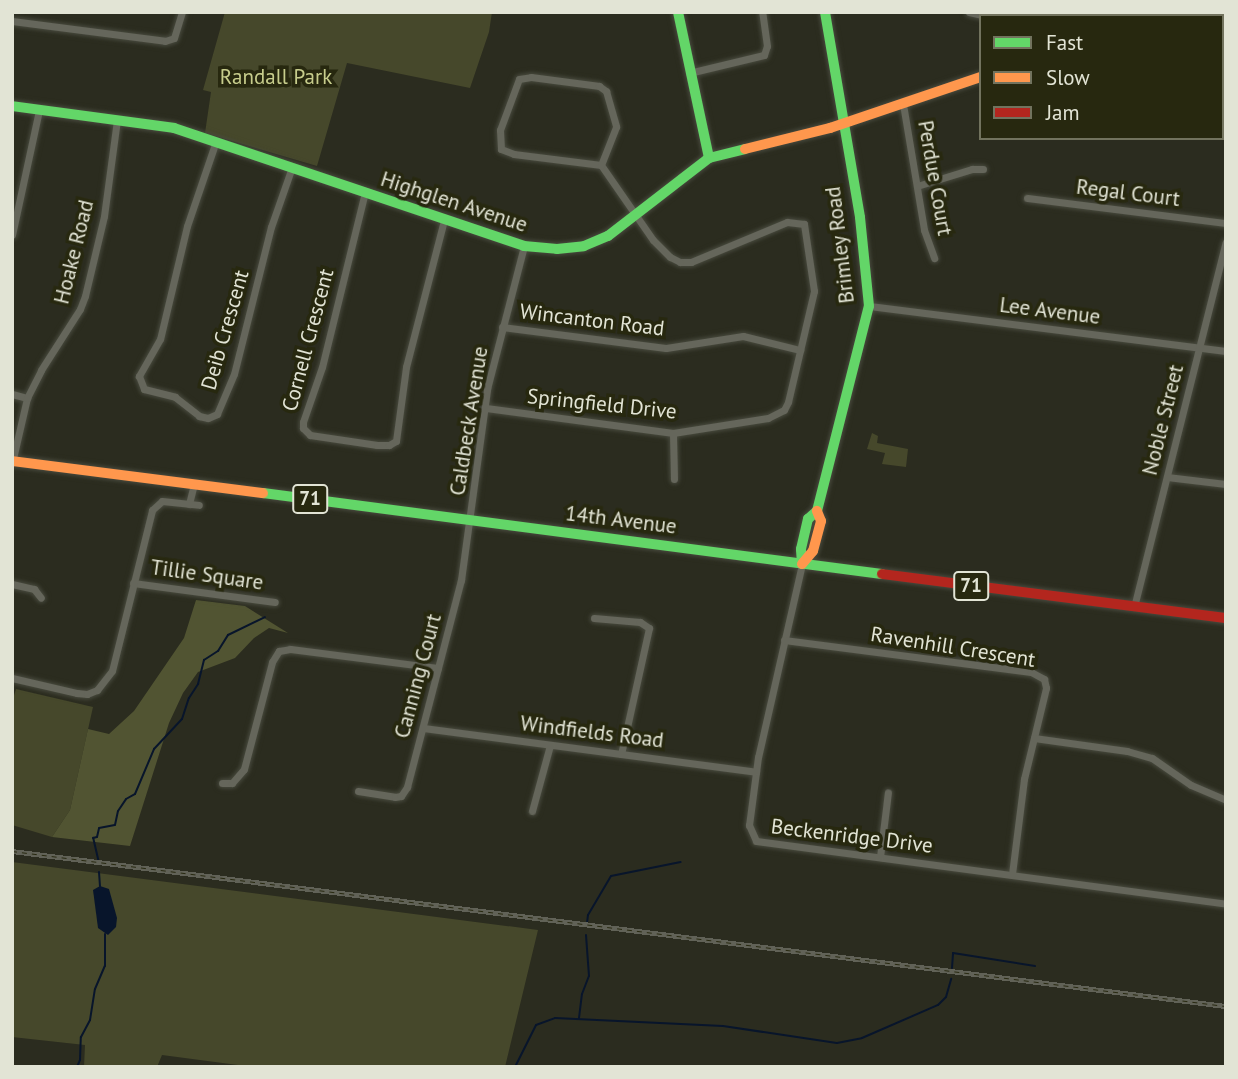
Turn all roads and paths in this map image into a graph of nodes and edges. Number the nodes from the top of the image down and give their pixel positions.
1 (182, 12) edge
2 (678, 12) edge
3 (762, 12) edge
4 (825, 12) edge
5 (12, 21) edge
6 (689, 73) junction
7 (979, 78) edge
8 (903, 104) junction
9 (12, 106) edge
10 (39, 110) junction
11 (117, 120) junction
12 (842, 124) junction
13 (216, 141) junction
14 (709, 158) junction
15 (601, 165) junction
16 (292, 167) junction
17 (983, 169) dead end
18 (917, 186) junction
19 (12, 192) edge
20 (365, 192) junction
21 (22, 194) junction
22 (1027, 198) dead end
23 (635, 216) junction
24 (444, 220) junction
25 (1226, 223) edge
26 (12, 235) edge
27 (1226, 242) edge
28 (524, 246) junction
29 (934, 258) dead end
30 (869, 306) junction
31 (502, 327) junction
32 (1199, 347) junction
33 (800, 349) junction
34 (1226, 351) edge
35 (12, 394) edge
36 (27, 398) junction
37 (486, 408) junction
38 (673, 433) junction
39 (12, 462) edge
40 (1167, 477) junction
41 (674, 479) dead end
42 (194, 484) junction
43 (1226, 484) edge
44 (189, 504) junction
45 (199, 505) dead end
46 (471, 521) junction
47 (802, 564) junction
48 (133, 583) junction
49 (12, 584) edge
50 (41, 598) dead end
51 (275, 602) dead end
52 (1134, 607) junction
53 (594, 618) dead end
54 (1226, 618) edge
55 (784, 640) junction
56 (438, 668) junction
57 (12, 678) edge
58 (423, 728) junction
59 (1034, 738) junction
60 (550, 745) junction
61 (621, 754) junction
62 (756, 772) junction
63 (222, 783) dead end
64 (358, 791) dead end
65 (888, 792) dead end
66 (1226, 800) edge
67 (533, 811) dead end
68 (880, 857) junction
69 (1012, 874) junction
70 (1226, 904) edge

1 - 5 street
2 - 6 main road
3 - 6 street
4 - 12 main road, Brimley Road
6 - 14 main road
7 - 8 main road, Highglen Avenue
8 - 12 main road, Highglen Avenue
8 - 18 street, Perdue Court
9 - 10 main road, Highglen Avenue
10 - 11 main road, Highglen Avenue
10 - 21 street
11 - 13 main road, Highglen Avenue
11 - 36 street, Hoake Road
12 - 14 main road, Highglen Avenue
12 - 30 main road, Brimley Road
13 - 16 main road, Highglen Avenue
13 - 16 street, Deib Crescent
14 - 23 main road, Highglen Avenue
15 - 15 street
15 - 23 street
16 - 20 main road, Highglen Avenue
17 - 18 street
18 - 29 street, Perdue Court
19 - 21 street
20 - 24 main road, Highglen Avenue
20 - 24 street, Cornell Crescent
21 - 26 street
22 - 25 street, Regal Court
23 - 28 main road, Highglen Avenue
23 - 33 street, Springfield Drive
24 - 28 main road, Highglen Avenue
27 - 32 street, Noble Street
28 - 31 street, Caldbeck Avenue
30 - 32 street, Lee Avenue
30 - 47 main road, Brimley Road
31 - 33 street, Wincanton Road
31 - 37 street, Caldbeck Avenue
32 - 34 street, Lee Avenue
32 - 40 street, Noble Street
33 - 38 street, Springfield Drive
35 - 36 street
36 - 39 street, Hoake Road
37 - 38 street, Springfield Drive
37 - 46 street, Caldbeck Avenue
38 - 41 street
39 - 42 main road, 14th Avenue / 71
40 - 43 street
40 - 52 street, Noble Street
42 - 44 street
42 - 46 main road, 14th Avenue / 71
44 - 45 street, Tillie Square
44 - 48 street, Tillie Square
46 - 47 main road, 14th Avenue / 71
46 - 56 street, Canning Court
47 - 52 main road, 14th Avenue / 71
47 - 55 street, Beckenridge Drive
48 - 51 street, Tillie Square
48 - 57 street, Tillie Square
49 - 50 street
52 - 54 main road, 14th Avenue / 71
53 - 61 street
55 - 59 street, Ravenhill Crescent
55 - 62 street, Beckenridge Drive
56 - 58 street, Canning Court
56 - 63 street
58 - 60 street, Windfields Road
58 - 64 street, Canning Court
59 - 66 street
59 - 69 street, Ravenhill Crescent
60 - 61 street, Windfields Road
60 - 67 street
61 - 62 street, Windfields Road
62 - 68 street, Beckenridge Drive
65 - 68 street
68 - 69 street, Beckenridge Drive
69 - 70 street, Beckenridge Drive

